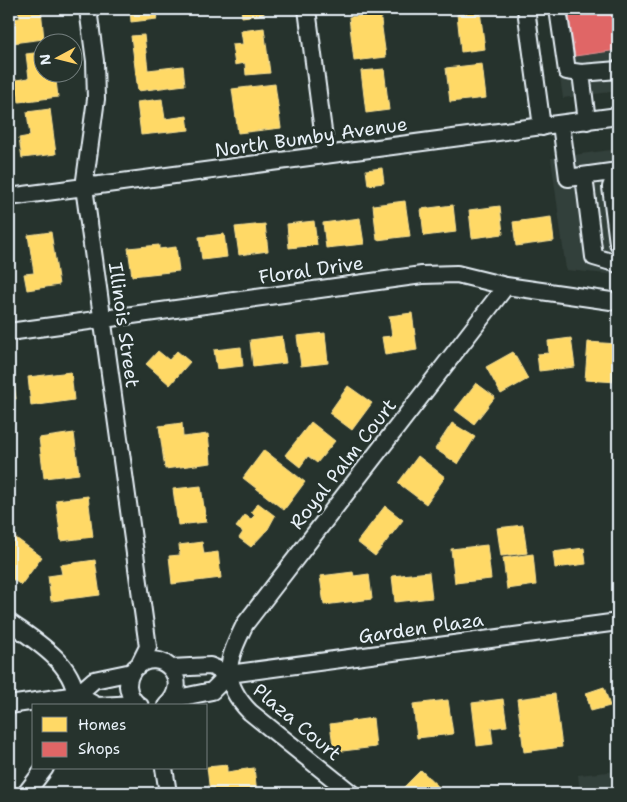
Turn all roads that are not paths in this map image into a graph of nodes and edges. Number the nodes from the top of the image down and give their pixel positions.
1 (88, 9) edge
2 (307, 9) edge
3 (526, 9) edge
4 (558, 9) edge
5 (618, 70) edge
6 (582, 73) junction
7 (618, 116) edge
8 (587, 121) junction
9 (562, 124) junction
10 (542, 127) junction
11 (326, 154) junction
12 (617, 175) edge
13 (584, 176) junction
14 (84, 187) junction
15 (9, 197) edge
16 (618, 243) edge
17 (618, 264) edge
18 (506, 286) junction
19 (618, 302) edge
20 (103, 319) junction
21 (9, 332) edge
22 (9, 622) edge
23 (618, 622) edge
24 (148, 647) junction
25 (166, 665) junction
26 (136, 667) junction
27 (229, 674) junction
28 (77, 700) edge
29 (90, 704) edge
30 (137, 704) edge
31 (168, 704) edge
32 (9, 705) edge
33 (44, 770) edge
34 (164, 770) edge
35 (26, 793) edge
36 (168, 793) edge
37 (351, 793) edge

1 - 14 street, Illinois Street
2 - 11 street
3 - 10 street
4 - 6 street
5 - 6 street
6 - 8 street
7 - 8 street, North Bumby Avenue
8 - 9 street, North Bumby Avenue
9 - 10 street, North Bumby Avenue
9 - 13 street
10 - 11 street, North Bumby Avenue
11 - 14 street, North Bumby Avenue
12 - 13 street
12 - 16 street
13 - 17 street
14 - 15 street, North Bumby Avenue
14 - 20 street, Illinois Street
18 - 19 street, Floral Drive
18 - 20 street, Floral Drive
18 - 27 street, Royal Palm Court
20 - 21 street, Floral Drive
20 - 24 street, Illinois Street
22 - 28 street
23 - 27 street, Garden Plaza
24 - 25 street
24 - 26 street
25 - 26 street, Garden Plaza
25 - 27 street, Garden Plaza
25 - 31 street
26 - 28 street
26 - 30 street
27 - 31 street
27 - 37 street, Plaza Court
28 - 29 street
28 - 32 street
33 - 35 street
34 - 36 street

